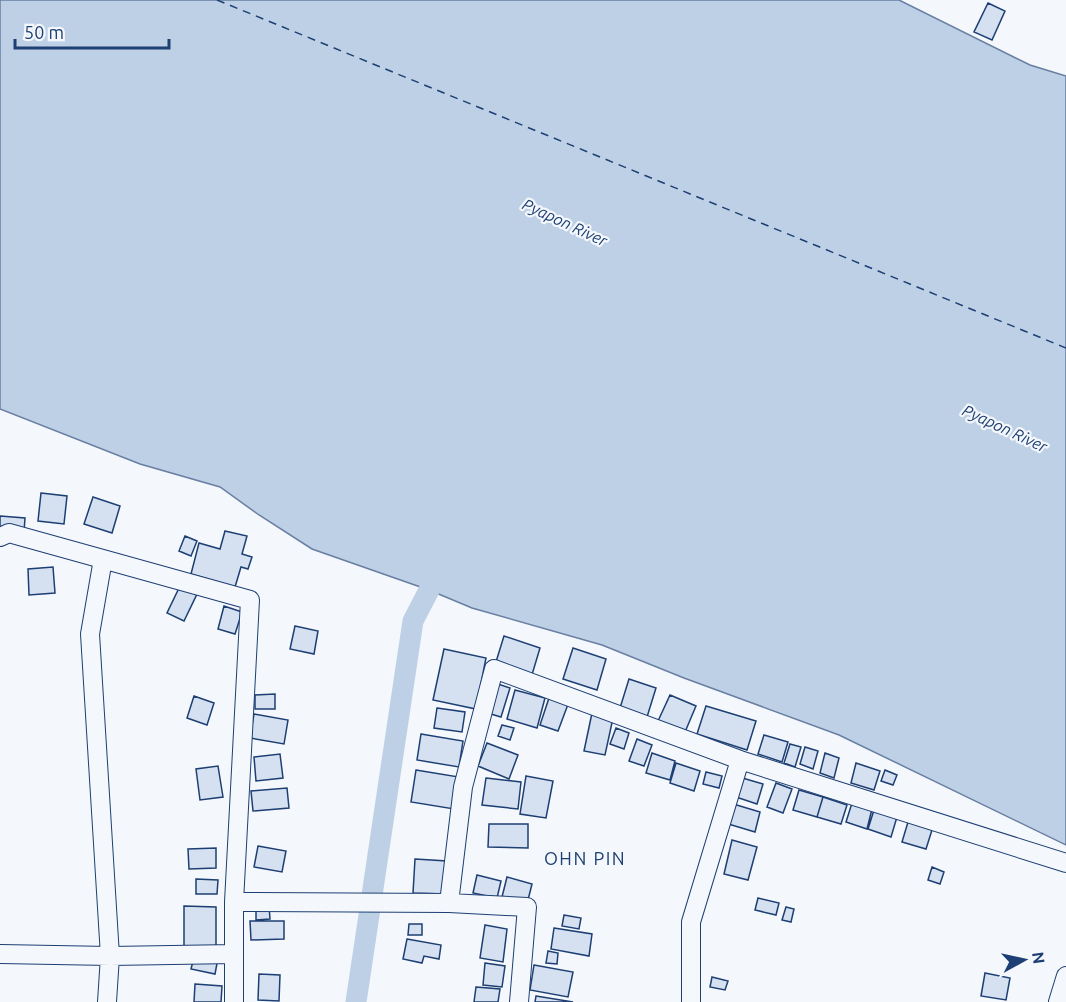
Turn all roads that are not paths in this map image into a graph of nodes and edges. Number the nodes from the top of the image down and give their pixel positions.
1 (0, 537) edge
2 (103, 559) junction
3 (740, 760) junction
4 (1066, 863) edge
5 (234, 902) junction
6 (449, 903) junction
7 (0, 954) edge
8 (234, 954) junction
9 (110, 956) junction
10 (1066, 976) edge
11 (106, 1002) edge
12 (234, 1002) edge
13 (519, 1002) edge
14 (691, 1002) edge
15 (1058, 1002) edge

1 - 2 street
2 - 5 street
2 - 9 street
3 - 4 street
3 - 6 street
3 - 14 street
5 - 6 street
5 - 8 street
6 - 13 street
7 - 9 street
8 - 9 street
8 - 12 street
9 - 11 street
10 - 15 street

